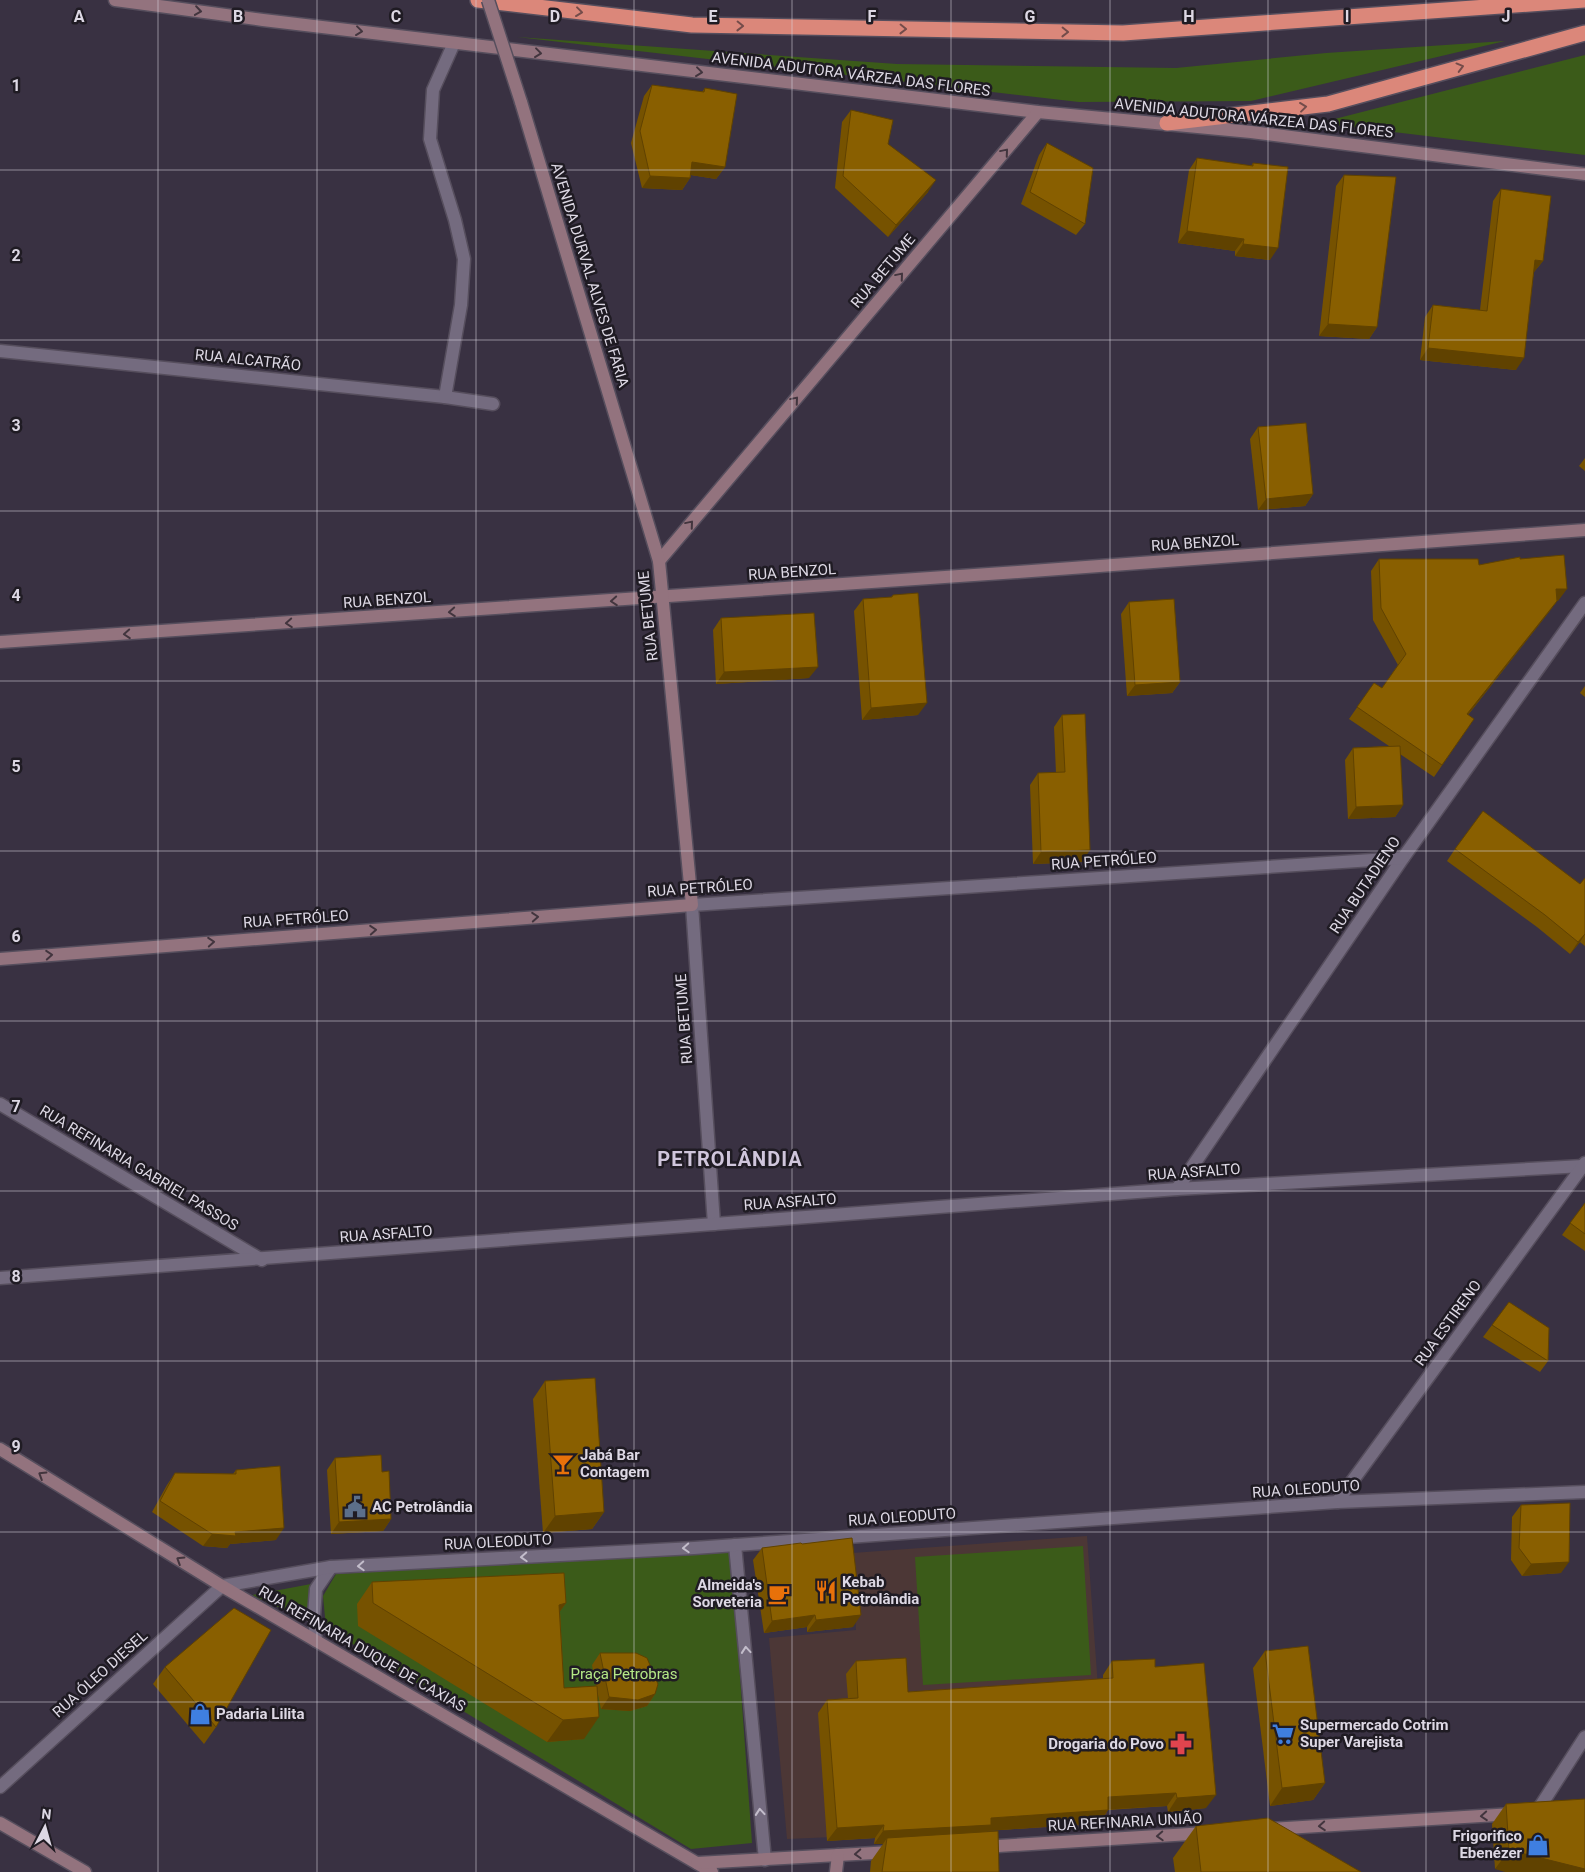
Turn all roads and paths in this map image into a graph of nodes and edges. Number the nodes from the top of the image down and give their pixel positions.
1 (115, 0) edge
2 (478, 0) edge
3 (488, 0) edge
4 (1585, 0) edge
5 (1585, 33) edge
6 (454, 43) junction
7 (1038, 112) junction
8 (1167, 123) junction
9 (1585, 174) edge
10 (0, 351) edge
11 (445, 397) junction
12 (493, 404) dead end
13 (1585, 530) edge
14 (659, 561) junction
15 (662, 597) junction
16 (1585, 603) edge
17 (0, 642) edge
18 (1402, 858) junction
19 (692, 905) junction
20 (0, 959) edge
21 (0, 1104) edge
22 (1584, 1165) edge
23 (1177, 1189) junction
24 (714, 1224) junction
25 (262, 1260) junction
26 (0, 1278) edge
27 (0, 1449) edge
28 (1585, 1492) edge
29 (1337, 1502) junction
30 (734, 1545) junction
31 (331, 1568) junction
32 (222, 1586) junction
33 (316, 1641) junction
34 (1585, 1737) edge
35 (0, 1787) edge
36 (1555, 1812) edge
37 (1536, 1813) junction
38 (0, 1822) edge
39 (1215, 1833) edge
40 (1281, 1839) edge
41 (967, 1848) edge
42 (908, 1851) edge
43 (838, 1855) junction
44 (765, 1860) junction
45 (697, 1864) junction
46 (85, 1872) edge
47 (712, 1872) edge
48 (836, 1872) edge

1 -> 6 street, AVENIDA ADUTORA VÁRZEA DAS FLORES
2 -> 4 highway
3 - 14 street, AVENIDA DURVAL ALVES DE FARIA, bridge
8 -> 5 highway
6 -> 7 street, AVENIDA ADUTORA VÁRZEA DAS FLORES
6 - 11 street
7 - 8 street, AVENIDA ADUTORA VÁRZEA DAS FLORES
14 -> 7 street, RUA BETUME
8 - 9 street, AVENIDA ADUTORA VÁRZEA DAS FLORES
10 - 11 street, RUA ALCATRÃO
11 - 12 street, RUA ALCATRÃO
13 - 15 street, RUA BENZOL
14 - 15 street, RUA BETUME
15 -> 17 street, RUA BENZOL
15 - 19 street, RUA BETUME
16 - 18 street, RUA BUTADIENO
18 - 19 street, RUA PETRÓLEO
18 - 23 street, RUA BUTADIENO
20 -> 19 street, RUA PETRÓLEO
19 - 24 street, RUA BETUME
21 - 25 street, RUA REFINARIA GABRIEL PASSOS
22 - 23 street, RUA ASFALTO
22 - 29 street, RUA ESTIRENO
23 - 24 street, RUA ASFALTO
24 - 25 street, RUA ASFALTO
25 - 26 street, RUA ASFALTO
32 -> 27 street, RUA REFINARIA DUQUE DE CAXIAS
28 - 29 street, RUA OLEODUTO
29 - 30 street, RUA OLEODUTO
30 -> 31 street, RUA OLEODUTO
44 -> 30 street
31 - 32 street, RUA OLEODUTO
31 - 33 street
32 - 33 street, RUA REFINARIA DUQUE DE CAXIAS
32 - 35 street, RUA ÓLEO DIESEL
33 - 45 street, RUA REFINARIA DUQUE DE CAXIAS
34 - 37 street
36 - 37 street
37 -> 40 street
38 - 46 street
39 -> 41 street, RUA REFINARIA UNIÃO
42 -> 43 street
43 - 44 street
43 - 48 street
44 - 45 street
45 - 47 street, RUA REFINARIA DUQUE DE CAXIAS

